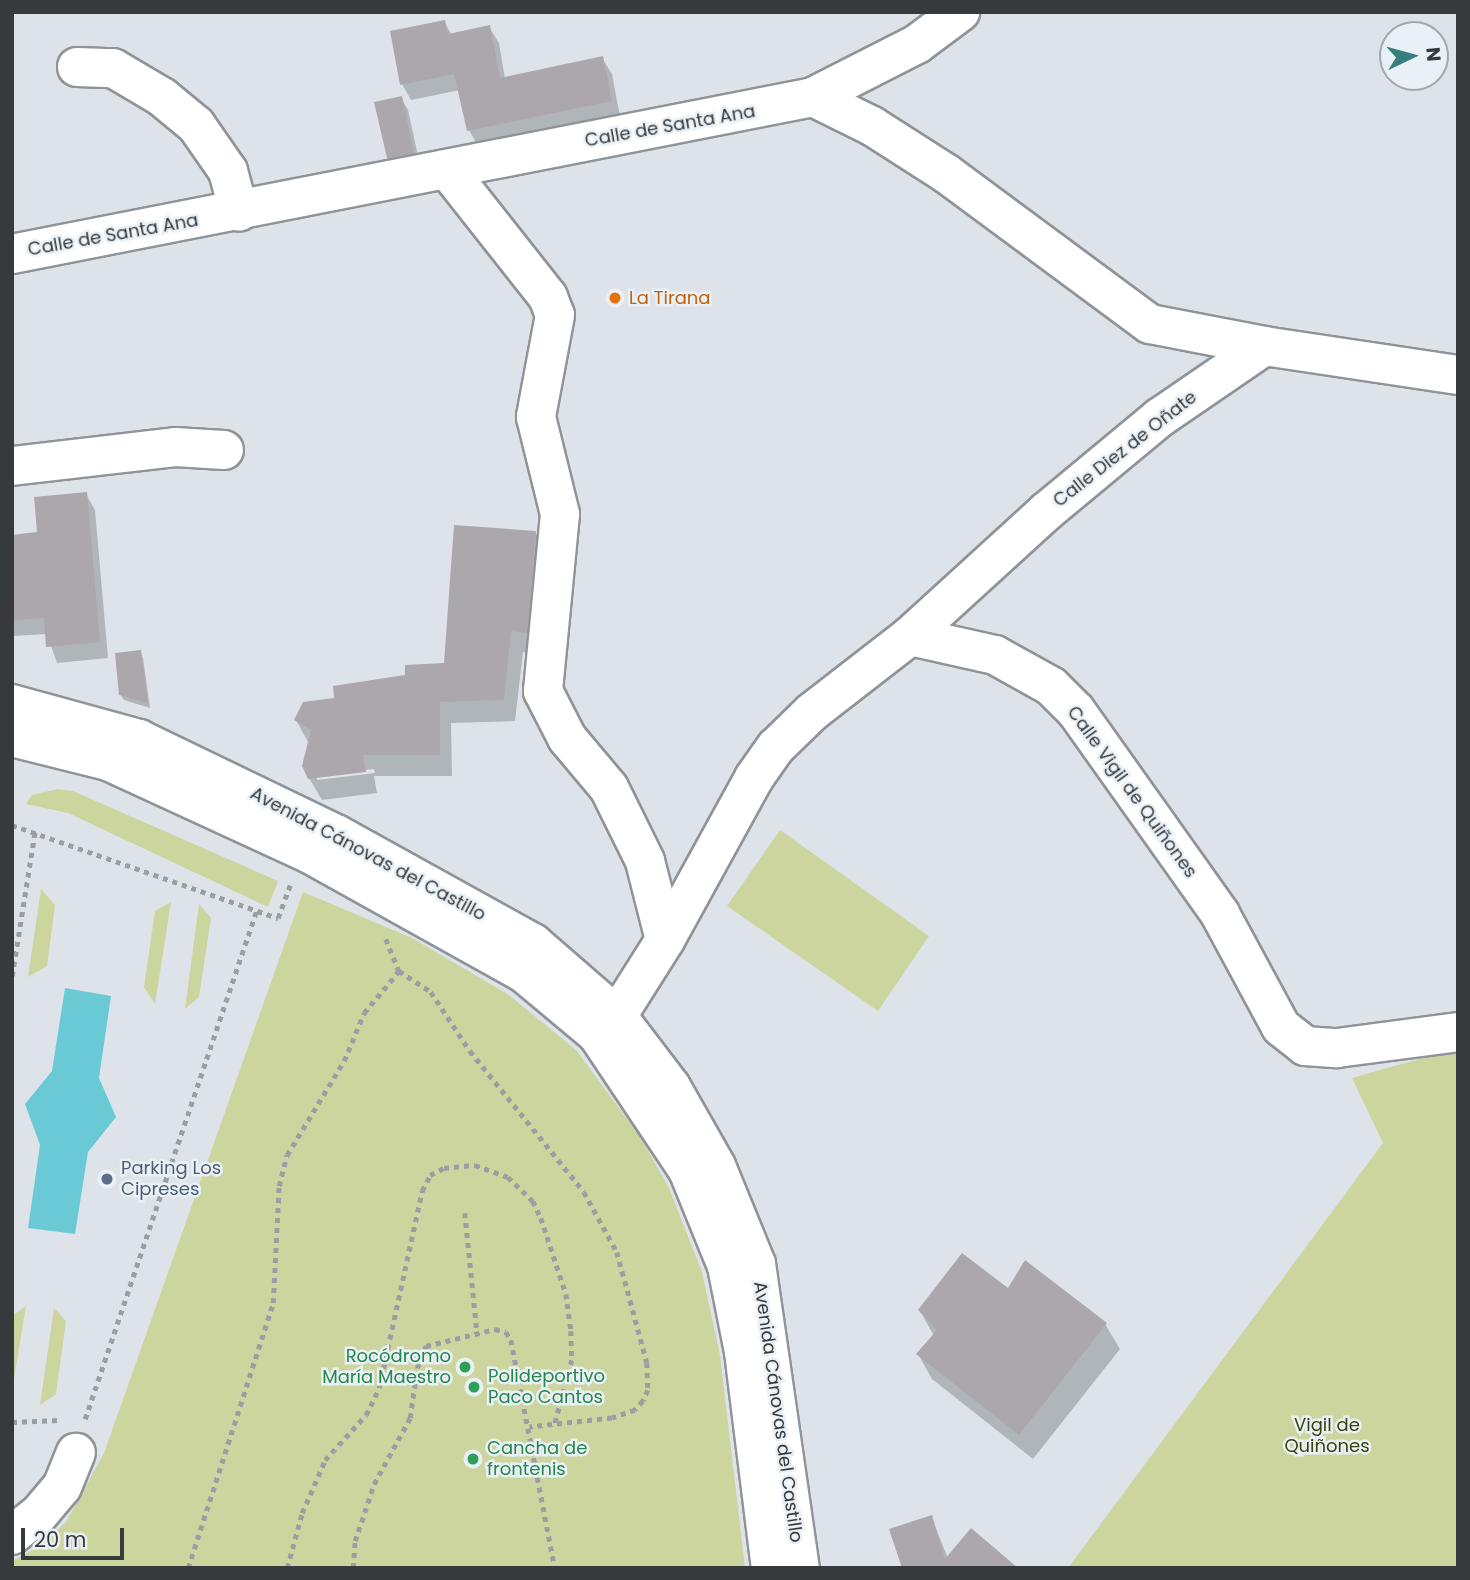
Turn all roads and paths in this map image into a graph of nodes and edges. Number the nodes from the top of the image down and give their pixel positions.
1 (960, 12) edge
2 (77, 67) dead end
3 (813, 97) junction
4 (447, 169) junction
5 (239, 212) junction
6 (12, 254) edge
7 (1264, 346) junction
8 (1458, 375) edge
9 (224, 450) dead end
10 (12, 466) edge
11 (910, 636) junction
12 (12, 704) edge
13 (12, 737) edge
14 (12, 825) edge
15 (35, 830) junction
16 (293, 879) dead end
17 (257, 909) junction
18 (381, 926) dead end
19 (665, 940) junction
20 (399, 971) junction
21 (12, 976) edge
22 (607, 1025) junction
23 (1458, 1032) edge
24 (465, 1213) dead end
25 (477, 1332) junction
26 (12, 1422) edge
27 (555, 1424) junction
28 (529, 1427) junction
29 (76, 1453) dead end
30 (12, 1535) edge
31 (188, 1568) edge
32 (287, 1568) edge
33 (353, 1568) edge
34 (555, 1568) edge
35 (771, 1568) edge
36 (800, 1568) edge

1 - 3 street, Calle de Santa Ana
2 - 5 street
3 - 4 street, Calle de Santa Ana
3 - 7 street
4 - 5 street, Calle de Santa Ana
4 - 19 street
5 - 6 street, Calle de Santa Ana
7 - 8 street
7 - 11 street, Calle Diez de Oñate
9 - 10 street
11 - 19 street
11 - 23 street, Calle Vigil de Quiñones
12 - 22 street, Avenida Cánovas del Castillo
13 - 22 street, Avenida Cánovas del Castillo
14 - 15 path
15 - 17 path
15 - 21 path
16 - 17 path
17 - 26 path
18 - 20 path
19 - 22 street
20 - 27 path
20 - 31 path
22 - 35 street, Avenida Cánovas del Castillo
22 - 36 street, Avenida Cánovas del Castillo
24 - 25 path
25 - 28 path
25 - 33 path
27 - 28 path
27 - 32 path
28 - 34 path
29 - 30 street

